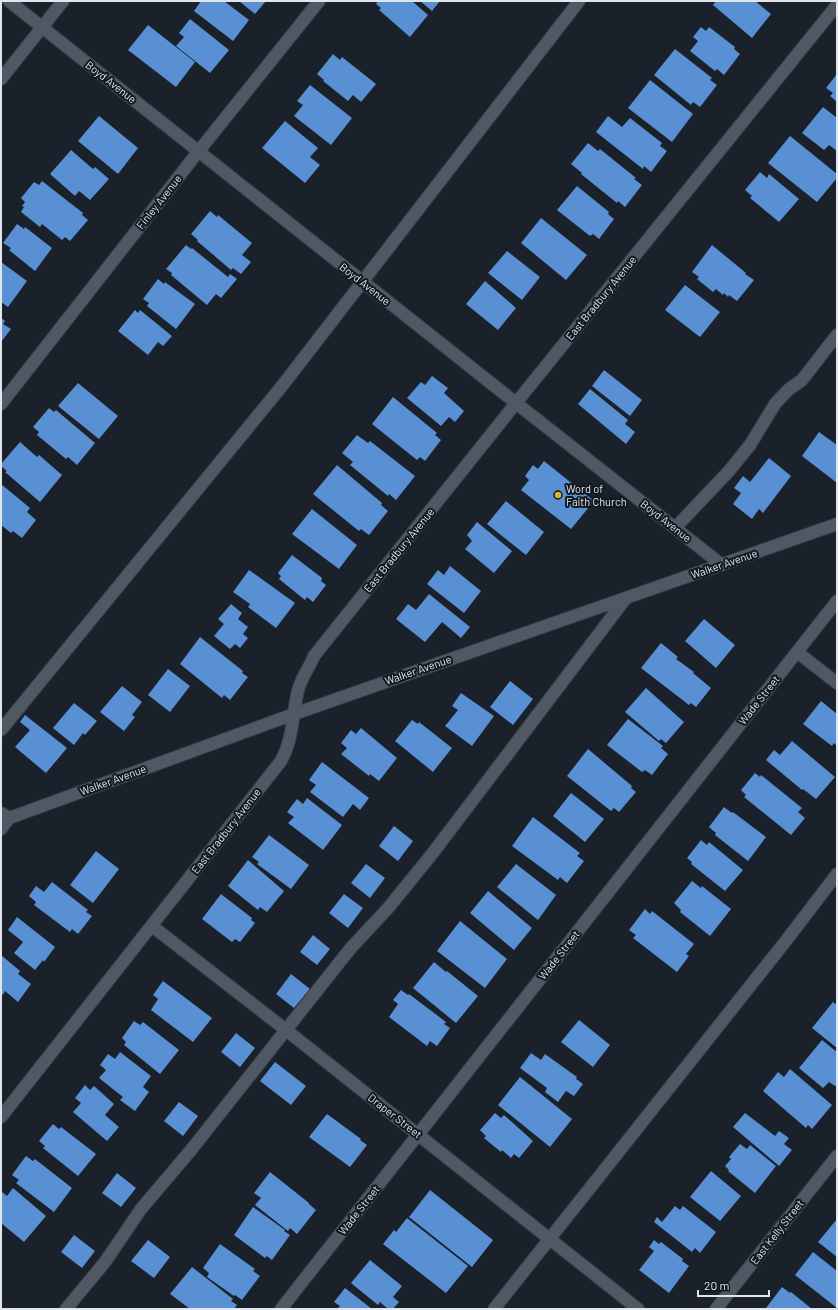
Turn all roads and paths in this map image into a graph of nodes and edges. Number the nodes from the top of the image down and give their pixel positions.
1 (9, 1) edge
2 (63, 1) edge
3 (319, 1) edge
4 (580, 1) edge
5 (837, 5) edge
6 (42, 28) junction
7 (1, 79) edge
8 (198, 152) junction
9 (362, 281) junction
10 (837, 335) edge
11 (516, 403) junction
12 (1, 404) edge
13 (837, 524) edge
14 (675, 528) junction
15 (722, 565) junction
16 (626, 598) junction
17 (837, 601) edge
18 (797, 652) junction
19 (837, 683) edge
20 (294, 714) junction
21 (1, 730) edge
22 (4, 817) edge
23 (1, 829) edge
24 (837, 874) edge
25 (152, 926) junction
26 (286, 1030) junction
27 (1, 1117) edge
28 (418, 1134) junction
29 (837, 1156) edge
30 (550, 1238) junction
31 (66, 1309) edge
32 (281, 1309) edge
33 (494, 1309) edge
34 (638, 1309) edge
35 (716, 1309) edge

1 - 6 street, Boyd Avenue
2 - 6 street
3 - 8 street, Finley Avenue
4 - 9 street
5 - 11 street, East Bradbury Avenue
6 - 7 street
6 - 8 street, Boyd Avenue
8 - 9 street, Boyd Avenue
8 - 12 street, Finley Avenue
9 - 11 street, Boyd Avenue
9 - 21 street
10 - 14 street
11 - 14 street, Boyd Avenue
11 - 20 street, East Bradbury Avenue
13 - 15 street, Walker Avenue
14 - 15 street, Boyd Avenue
15 - 16 street, Walker Avenue
16 - 20 street, Walker Avenue
16 - 26 street
17 - 18 street, Wade Street
18 - 19 street
18 - 28 street, Wade Street
20 - 22 street, Walker Avenue
20 - 25 street, East Bradbury Avenue
22 - 23 street
24 - 30 street
25 - 26 street, Draper Street
25 - 27 street, East Bradbury Avenue
26 - 28 street, Draper Street
26 - 31 street
28 - 30 street, Draper Street
28 - 32 street, Wade Street
29 - 35 street, East Kelly Street
30 - 33 street
30 - 34 street, Draper Street

